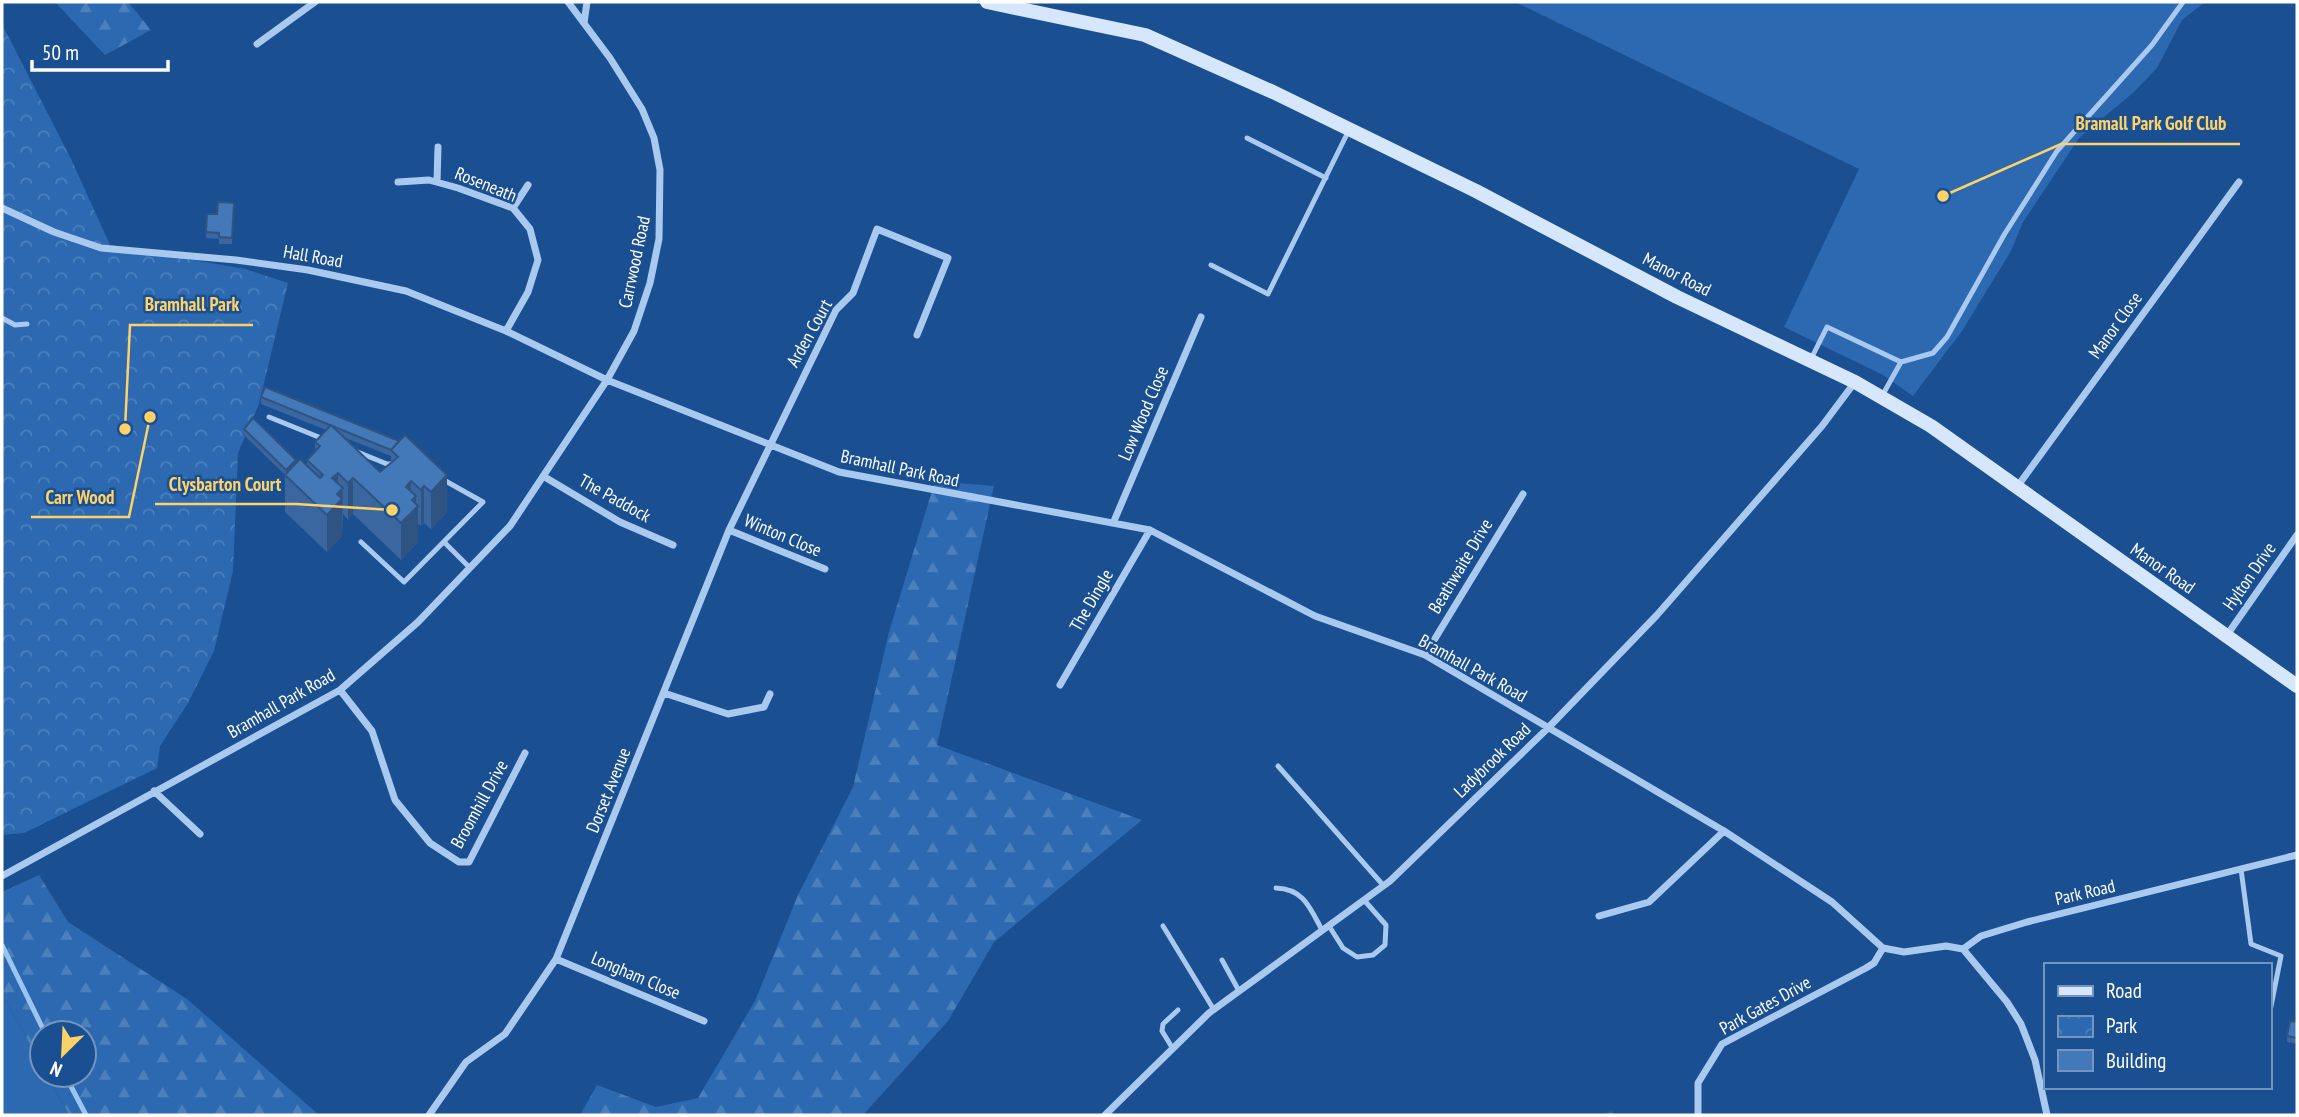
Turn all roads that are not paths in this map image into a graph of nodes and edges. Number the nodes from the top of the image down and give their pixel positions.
1 (315, 2) edge
2 (568, 2) edge
3 (587, 2) edge
4 (987, 2) edge
5 (2183, 2) edge
6 (584, 23) junction
7 (257, 44) dead end
8 (1350, 129) junction
9 (1247, 138) dead end
10 (438, 147) dead end
11 (1326, 178) junction
12 (398, 181) dead end
13 (437, 182) junction
14 (2239, 182) dead end
15 (528, 185) dead end
16 (2, 208) edge
17 (513, 208) junction
18 (1211, 265) dead end
19 (1201, 317) dead end
20 (2, 318) edge
21 (27, 324) dead end
22 (506, 331) junction
23 (917, 335) dead end
24 (1811, 360) junction
25 (1901, 362) junction
26 (607, 380) junction
27 (1855, 382) junction
28 (1882, 396) junction
29 (269, 417) dead end
30 (340, 445) edge
31 (768, 445) junction
32 (351, 450) edge
33 (406, 464) edge
34 (438, 476) edge
35 (543, 476) junction
36 (2016, 488) junction
37 (1523, 494) dead end
38 (1114, 521) junction
39 (729, 530) junction
40 (1150, 530) junction
41 (2297, 535) edge
42 (361, 542) dead end
43 (444, 542) junction
44 (673, 545) dead end
45 (470, 568) junction
46 (825, 569) dead end
47 (2227, 635) junction
48 (1425, 655) junction
49 (1060, 685) dead end
50 (2297, 686) edge
51 (340, 691) junction
52 (664, 693) junction
53 (770, 694) dead end
54 (1548, 728) junction
55 (525, 753) dead end
56 (1278, 766) dead end
57 (154, 791) junction
58 (1724, 831) junction
59 (200, 834) dead end
60 (2297, 855) edge
61 (2241, 869) junction
62 (2, 876) edge
63 (1383, 885) junction
64 (1276, 888) dead end
65 (1364, 900) junction
66 (1599, 916) dead end
67 (1163, 926) dead end
68 (1325, 928) junction
69 (1883, 948) junction
70 (1963, 949) junction
71 (556, 959) junction
72 (1222, 960) dead end
73 (1239, 991) junction
74 (2271, 1006) edge
75 (1178, 1010) dead end
76 (1214, 1010) junction
77 (704, 1021) dead end
78 (1173, 1049) junction
79 (429, 1115) edge
80 (1105, 1115) edge
81 (1698, 1115) edge
82 (2047, 1115) edge

1 - 7 street
2 - 6 street, Carrwood Road
3 - 6 street
4 - 8 street, Manor Road
5 - 25 lane
6 - 26 street, Carrwood Road
8 - 11 lane
8 - 24 street, Manor Road
9 - 11 lane
10 - 13 street
11 - 18 lane
12 - 13 street, Roseneath
13 - 17 street, Roseneath
14 - 36 street, Manor Close
15 - 17 street
16 - 22 street, Hall Road
17 - 22 street, Roseneath
19 - 38 street, Low Wood Close
20 - 21 lane
22 - 26 street, Hall Road
23 - 31 street, Arden Court
24 - 25 lane
24 - 27 street, Manor Road
25 - 28 lane
26 - 31 street, Bramhall Park Road
26 - 35 street, Bramhall Park Road
27 - 28 street, Manor Road
27 - 54 street, Ladybrook Road
28 - 36 street, Manor Road
29 - 30 lane
31 - 38 street, Bramhall Park Road
31 - 39 street, Dorset Avenue
32 - 33 lane
34 - 43 lane
35 - 44 street, The Paddock
35 - 45 street, Bramhall Park Road
36 - 47 street, Manor Road
37 - 48 street, Beathwaite Drive
38 - 40 street, Bramhall Park Road
39 - 46 street, Winton Close
39 - 52 street, Dorset Avenue
40 - 48 street, Bramhall Park Road
40 - 49 street, The Dingle
41 - 47 street, Hylton Drive
42 - 43 lane
43 - 45 lane
45 - 51 street, Bramhall Park Road
47 - 50 street, Manor Road
48 - 54 street, Bramhall Park Road
51 - 55 street, Broomhill Drive
51 - 57 street, Bramhall Park Road
52 - 53 street
52 - 71 street, Dorset Avenue
54 - 58 street, Bramhall Park Road
54 - 63 street, Ladybrook Road
56 - 63 lane
57 - 59 street
57 - 62 street, Bramhall Park Road
58 - 66 street
58 - 69 street, Bramhall Park Road
60 - 61 street, Park Road
61 - 70 street, Park Road
61 - 74 lane
63 - 65 street, Ladybrook Road
64 - 68 lane
65 - 68 street, Ladybrook Road
65 - 68 lane
67 - 76 lane
68 - 73 street, Ladybrook Road
69 - 70 street, Park Road
69 - 81 street, Park Gates Drive
70 - 82 street
71 - 77 street, Longham Close
71 - 79 street, Dorset Avenue
72 - 73 lane
73 - 76 street, Ladybrook Road
75 - 78 lane
76 - 78 street, Ladybrook Road
78 - 80 street, Ladybrook Road

